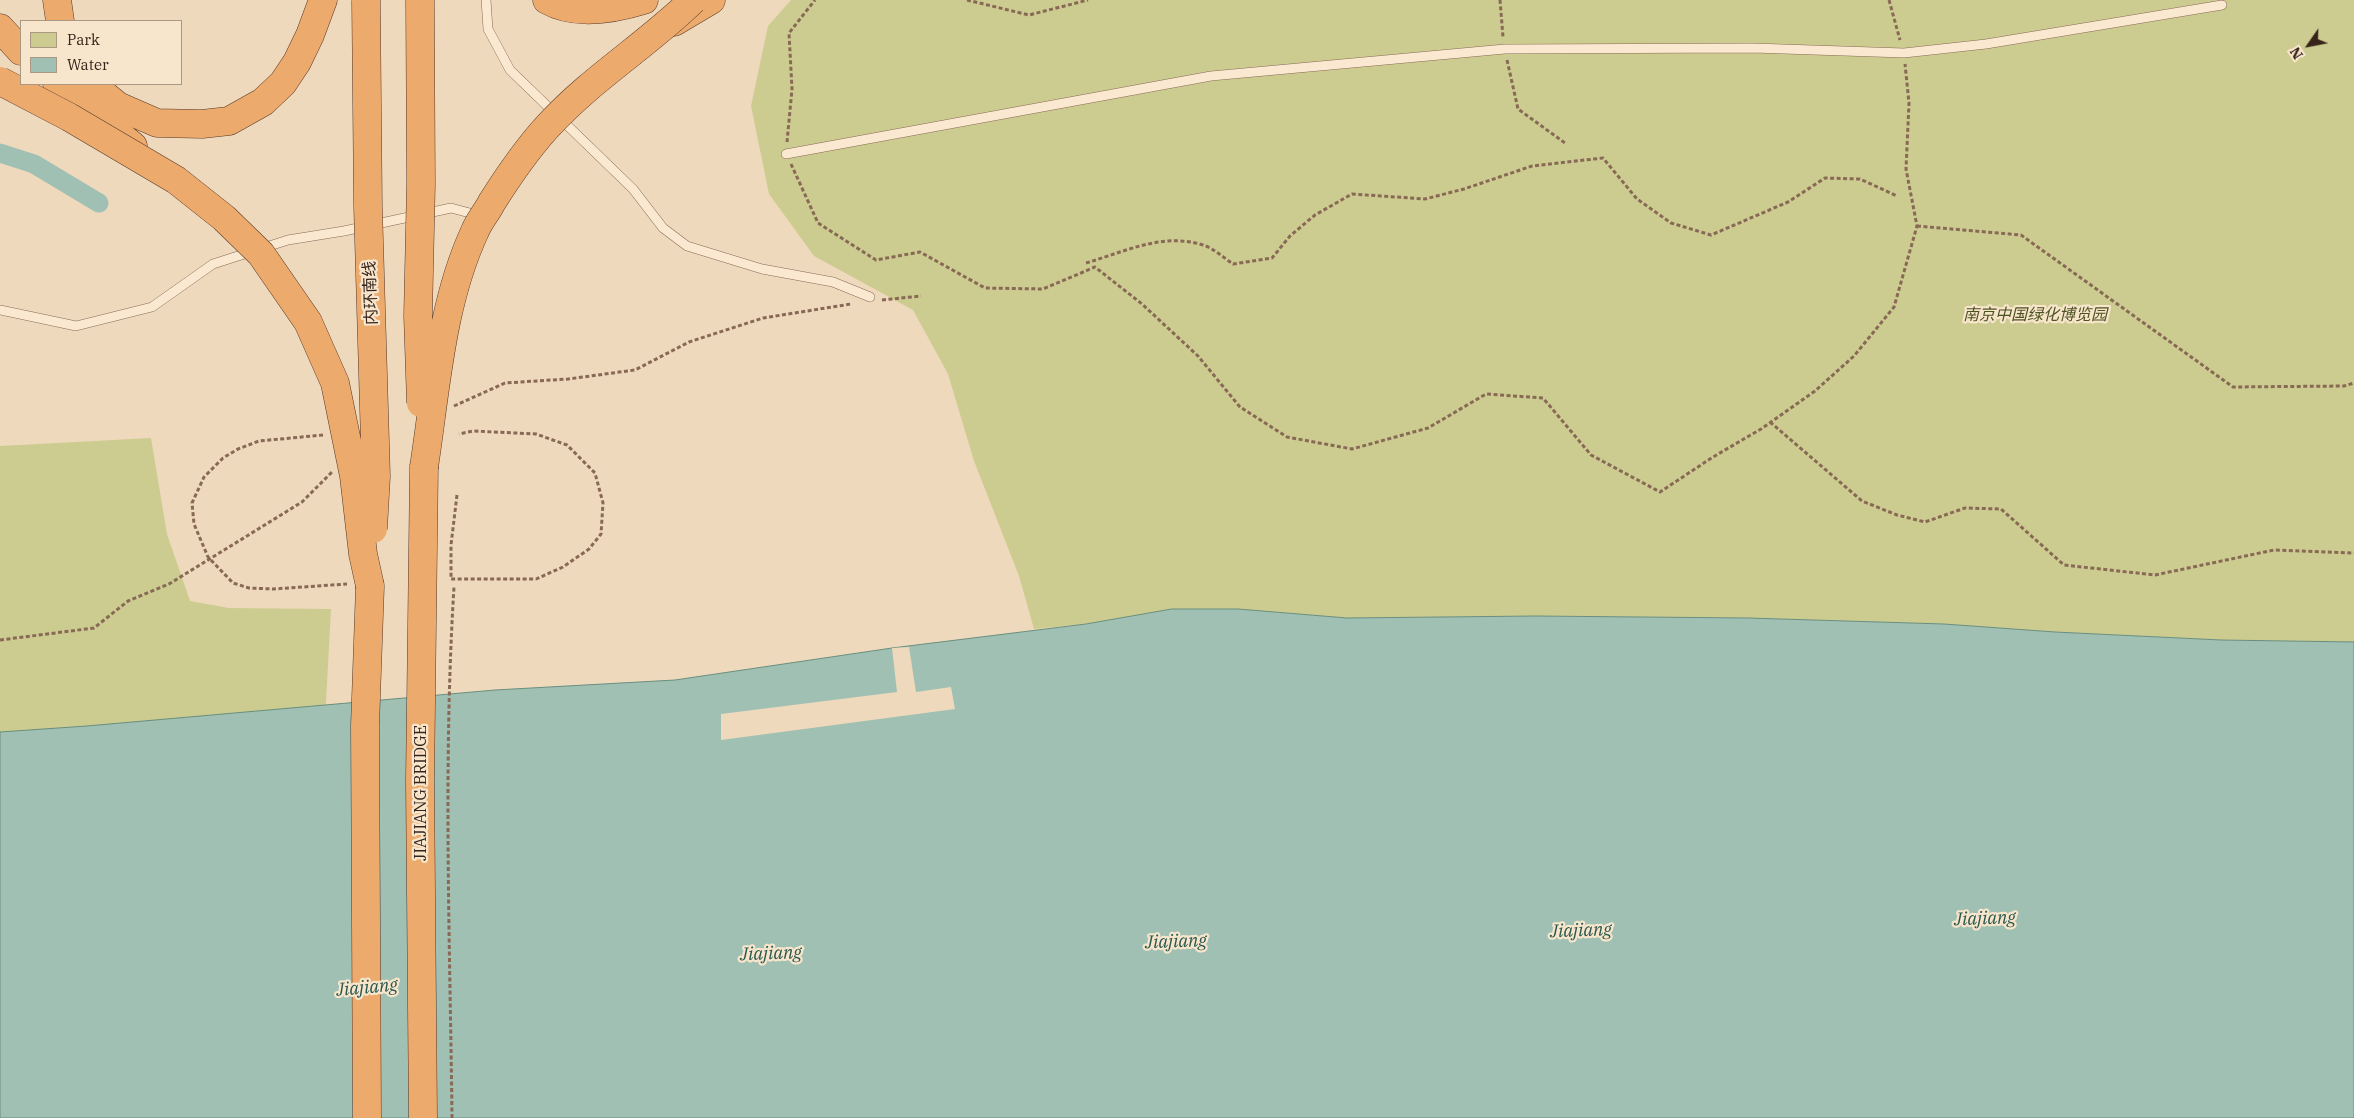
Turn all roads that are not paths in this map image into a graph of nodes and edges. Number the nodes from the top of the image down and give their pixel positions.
1 (57, 0) edge
2 (323, 0) edge
3 (366, 0) edge
4 (420, 0) edge
5 (486, 0) edge
6 (548, 0) edge
7 (644, 0) edge
8 (693, 0) edge
9 (710, 0) edge
10 (2222, 5) dead end
11 (60, 20) edge
12 (666, 26) junction
13 (0, 28) edge
14 (20, 50) edge
15 (0, 80) edge
16 (58, 85) edge
17 (92, 85) edge
18 (786, 154) road end
19 (176, 180) junction
20 (481, 216) dead end
21 (870, 297) dead end
22 (0, 310) edge
23 (424, 467) junction
24 (358, 581) junction
25 (368, 1118) edge
26 (423, 1118) edge

1 - 11 highway
2 - 17 highway
3 - 24 highway, 内环南线, bridge
4 - 23 highway, bridge
5 - 21 lane
6 - 7 highway
8 - 12 highway, bridge
9 - 12 highway
10 - 18 lane
12 - 23 highway, bridge
13 - 14 highway
15 - 19 highway, bridge
16 - 19 highway, bridge
19 - 24 highway, bridge
20 - 22 lane
23 - 26 highway, JIAJIANG BRIDGE
24 - 25 highway

